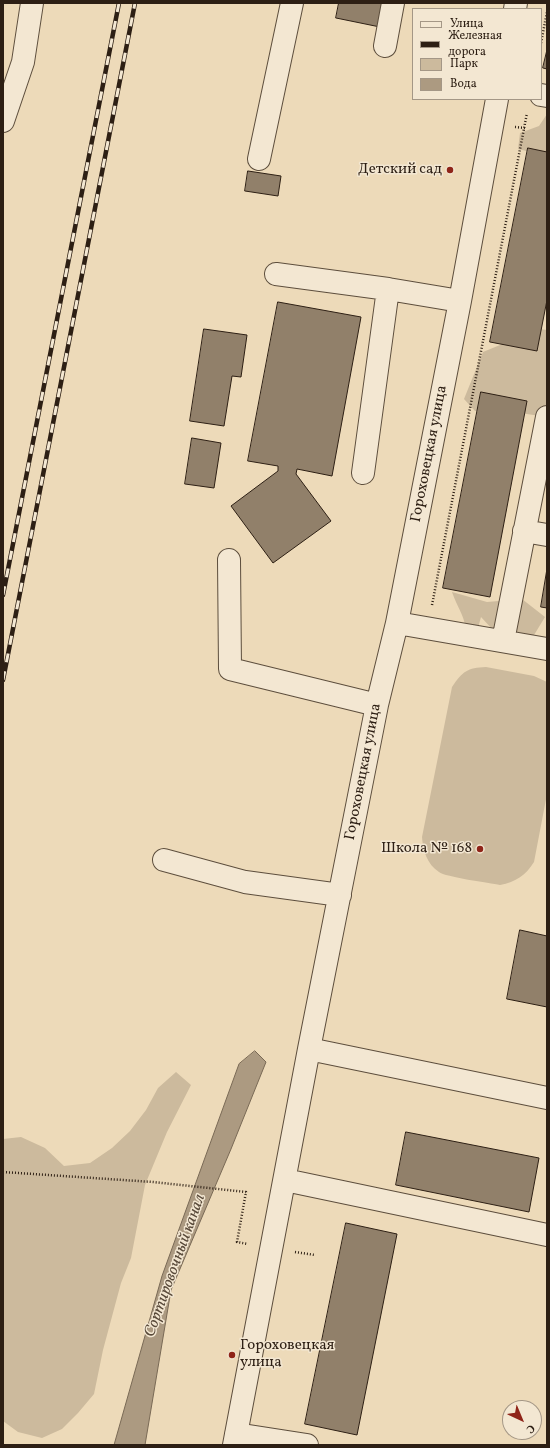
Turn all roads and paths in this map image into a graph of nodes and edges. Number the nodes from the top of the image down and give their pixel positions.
1 (32, 3) edge
2 (292, 3) edge
3 (393, 3) edge
4 (547, 12) edge
5 (542, 38) edge
6 (385, 46) dead end
7 (498, 100) edge
8 (535, 102) edge
9 (3, 121) edge
10 (259, 159) dead end
11 (276, 274) dead end
12 (388, 289) junction
13 (460, 302) junction
14 (547, 417) edge
15 (363, 473) dead end
16 (524, 531) junction
17 (547, 535) edge
18 (229, 560) dead end
19 (397, 623) junction
20 (427, 628) junction
21 (503, 641) junction
22 (547, 649) edge
23 (378, 705) junction
24 (164, 860) dead end
25 (340, 895) junction
26 (309, 1049) junction
27 (547, 1098) edge
28 (3, 1172) edge
29 (285, 1180) junction
30 (246, 1192) dead end
31 (547, 1235) edge
32 (235, 1440) edge
33 (307, 1445) edge

1 - 9 street
2 - 10 street
3 - 6 street
4 - 5 path
7 - 13 street, Гороховецкая улица
8 - 20 path
11 - 12 street
12 - 13 street
12 - 15 street
13 - 19 street, Гороховецкая улица
14 - 16 street
16 - 17 street
16 - 21 street
18 - 23 street
19 - 20 street
19 - 23 street, Гороховецкая улица
20 - 21 street
21 - 22 street
23 - 25 street, Гороховецкая улица
24 - 25 street
25 - 26 street, Гороховецкая улица
26 - 27 street
26 - 29 street, Гороховецкая улица
28 - 30 path
29 - 31 street
29 - 32 street, Гороховецкая улица
32 - 33 street

